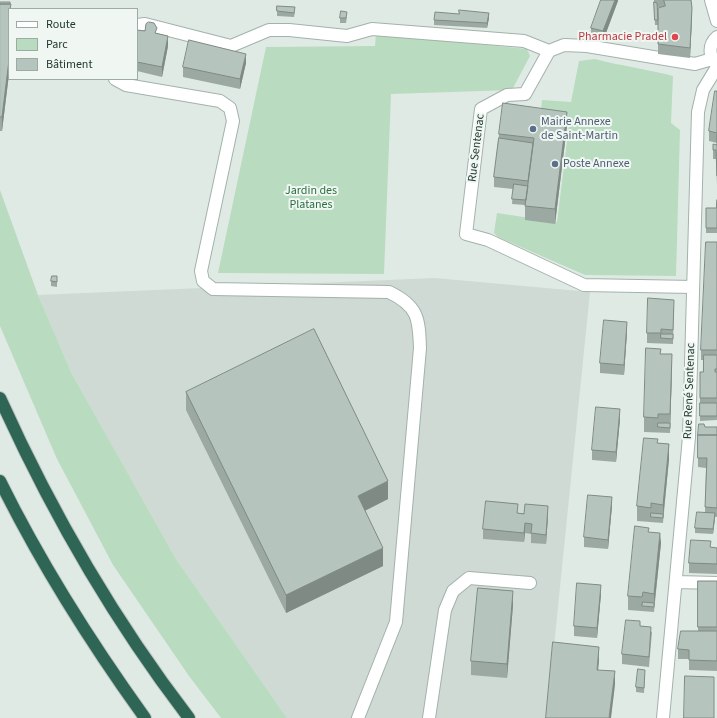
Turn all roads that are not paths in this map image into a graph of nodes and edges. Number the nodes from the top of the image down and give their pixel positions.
1 (711, 0) edge
2 (717, 21) edge
3 (138, 25) edge
4 (717, 37) edge
5 (549, 50) junction
6 (715, 64) edge
7 (117, 80) edge
8 (693, 287) junction
9 (0, 398) edge
10 (0, 481) edge
11 (676, 582) junction
12 (530, 583) dead end
13 (717, 583) edge
14 (145, 718) edge
15 (189, 718) edge
16 (358, 718) edge
17 (429, 718) edge
18 (664, 718) edge

1 - 2 street
3 - 5 street
4 - 6 street
5 - 6 street
5 - 8 street, Rue Sentenac
6 - 8 street, Rue René Sentenac
7 - 16 street
8 - 11 street, Rue René Sentenac
9 - 15 highway
10 - 14 highway
11 - 13 street
11 - 18 street, Rue René Sentenac
12 - 17 street

